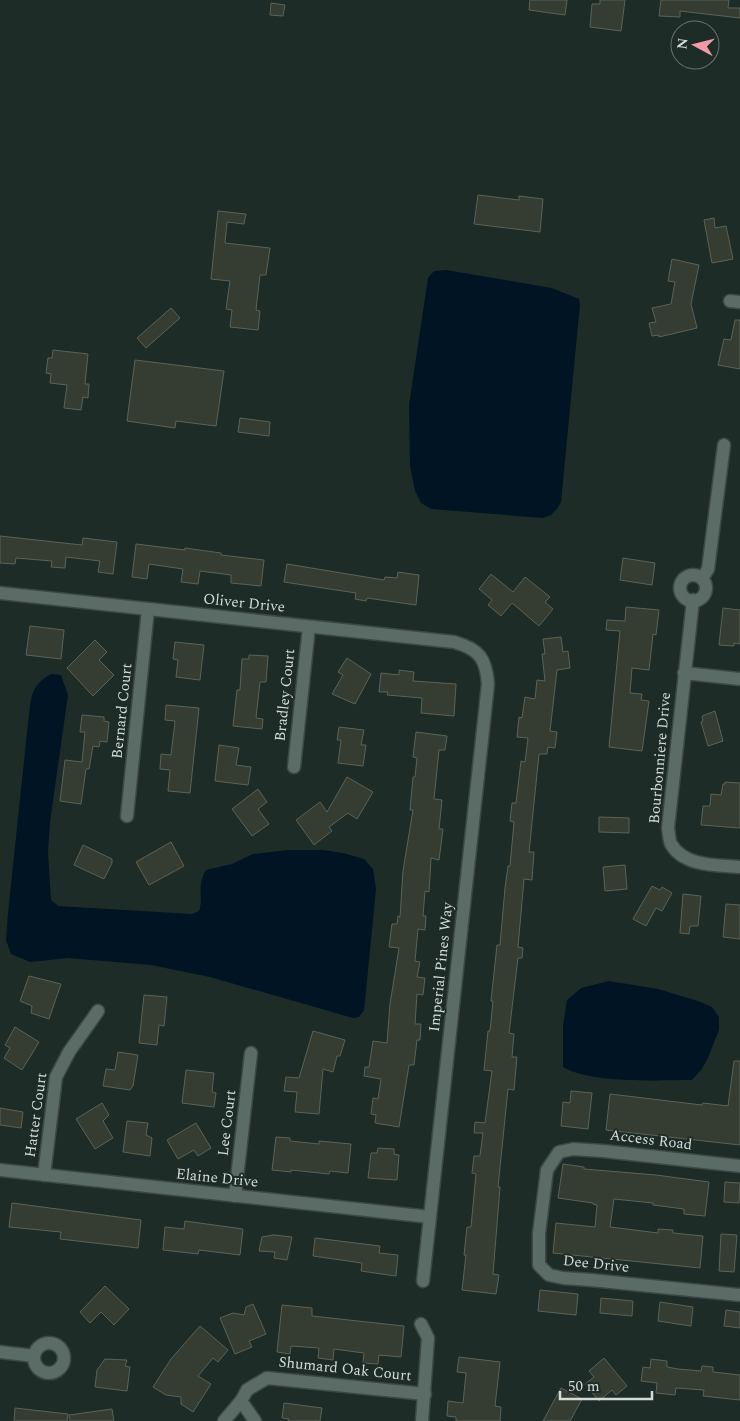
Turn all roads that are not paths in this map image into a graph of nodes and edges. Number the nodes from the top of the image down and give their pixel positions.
1 (724, 445) dead end
2 (702, 579) junction
3 (0, 593) edge
4 (693, 600) junction
5 (148, 609) junction
6 (309, 626) junction
7 (481, 656) joint
8 (684, 673) junction
9 (740, 679) edge
10 (294, 767) dead end
11 (127, 816) dead end
12 (740, 867) edge
13 (98, 1011) dead end
14 (251, 1053) dead end
15 (559, 1152) joint
16 (740, 1166) edge
17 (0, 1170) edge
18 (44, 1175) junction
19 (235, 1196) junction
20 (430, 1217) junction
21 (423, 1281) dead end
22 (740, 1295) edge
23 (421, 1324) dead end
24 (0, 1352) edge
25 (34, 1356) dead end
26 (425, 1394) junction
27 (241, 1401) junction
28 (224, 1421) edge
29 (255, 1421) edge
30 (422, 1421) edge

1 - 2 street
2 - 4 street, Bourbonniere Drive
2 - 4 street
3 - 5 street, Oliver Drive
4 - 8 street, Bourbonniere Drive
5 - 6 street, Oliver Drive
5 - 11 street, Bernard Court
6 - 7 street, Oliver Drive
6 - 10 street, Bradley Court
7 - 20 street, Imperial Pines Way
8 - 9 street
8 - 12 street, Bourbonniere Drive
13 - 18 street, Hatter Court
14 - 19 street, Lee Court
15 - 16 street, Access Road
15 - 22 street, Dee Drive
17 - 18 street, Elaine Drive
18 - 19 street, Elaine Drive
19 - 20 street, Elaine Drive
20 - 21 street, Imperial Pines Way
23 - 26 street
24 - 25 street
26 - 27 street, Shumard Oak Court
26 - 30 street
27 - 28 street, Shumard Oak Court
27 - 29 street

